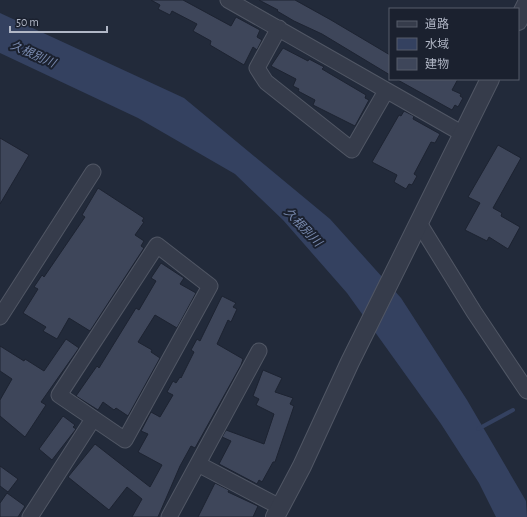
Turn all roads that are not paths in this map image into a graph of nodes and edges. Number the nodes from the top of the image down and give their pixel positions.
1 (228, 0) edge
2 (527, 3) edge
3 (519, 19) edge
4 (279, 28) junction
5 (490, 80) edge
6 (386, 91) junction
7 (463, 134) junction
8 (93, 172) dead end
9 (419, 223) junction
10 (0, 317) edge
11 (259, 351) dead end
12 (527, 391) edge
13 (93, 419) junction
14 (198, 464) junction
15 (278, 512) edge
16 (30, 517) edge
17 (169, 517) edge

1 - 4 street
2 - 3 street
4 - 6 street
4 - 6 street
5 - 7 street
6 - 7 street
7 - 9 street
8 - 10 street
9 - 12 street
9 - 15 street
11 - 14 street
13 - 13 street
13 - 16 street
14 - 15 street
14 - 17 street

